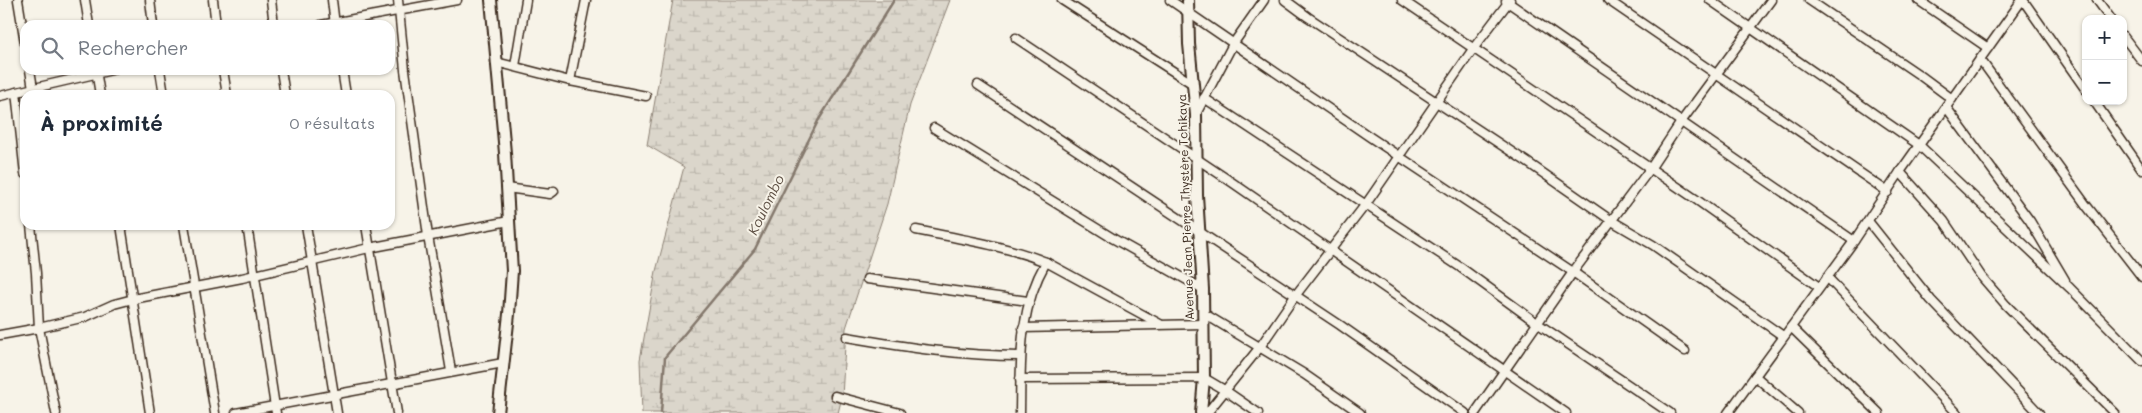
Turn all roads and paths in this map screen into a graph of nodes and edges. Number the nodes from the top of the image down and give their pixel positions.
1 (18, 0) edge
2 (85, 0) edge
3 (150, 0) edge
4 (213, 0) edge
5 (271, 0) edge
6 (332, 0) edge
7 (398, 0) edge
8 (457, 0) edge
9 (491, 0) edge
10 (526, 0) edge
11 (586, 0) edge
12 (1062, 0) edge
13 (1170, 0) edge
14 (1188, 0) edge
15 (1264, 0) edge
16 (1284, 0) edge
17 (1402, 0) edge
18 (1608, 0) edge
19 (1710, 0) edge
20 (1771, 0) edge
21 (1809, 0) edge
22 (1918, 0) edge
23 (2023, 0) edge
24 (2097, 0) edge
25 (1508, 1) edge
26 (399, 10) junction
27 (1188, 14) junction
28 (2108, 15) edge
29 (21, 20) edge
30 (88, 20) edge
31 (153, 20) edge
32 (215, 20) edge
33 (273, 20) edge
34 (334, 20) edge
35 (353, 20) edge
36 (1750, 27) junction
37 (1016, 38) dead end
38 (2127, 41) edge
39 (1233, 44) junction
40 (1988, 48) junction
41 (1473, 49) junction
42 (1980, 59) junction
43 (496, 62) junction
44 (2142, 62) edge
45 (515, 66) junction
46 (1717, 74) junction
47 (31, 75) edge
48 (84, 75) edge
49 (97, 75) edge
50 (161, 75) edge
51 (224, 75) edge
52 (282, 75) edge
53 (343, 75) edge
54 (570, 81) junction
55 (978, 84) dead end
56 (1193, 84) junction
57 (2082, 84) edge
58 (33, 88) junction
59 (24, 90) edge
60 (99, 90) edge
61 (163, 90) edge
62 (225, 90) edge
63 (284, 90) edge
64 (345, 90) edge
65 (20, 91) edge
66 (16, 92) junction
67 (0, 96) edge
68 (646, 96) dead end
69 (1204, 98) junction
70 (1952, 99) junction
71 (1436, 102) junction
72 (2097, 105) edge
73 (1946, 107) junction
74 (1196, 115) junction
75 (1681, 122) junction
76 (20, 128) edge
77 (934, 128) dead end
78 (1920, 145) junction
79 (1399, 156) junction
80 (1196, 160) junction
81 (1650, 169) junction
82 (2142, 170) edge
83 (1900, 172) junction
84 (508, 188) junction
85 (554, 191) dead end
86 (1888, 192) junction
87 (1366, 204) junction
88 (509, 221) junction
89 (1612, 221) junction
90 (1868, 221) junction
91 (32, 230) edge
92 (122, 230) edge
93 (185, 230) edge
94 (248, 230) edge
95 (307, 230) edge
96 (367, 230) edge
97 (916, 230) dead end
98 (1201, 232) junction
99 (428, 236) junction
100 (1854, 241) junction
101 (369, 248) junction
102 (1330, 250) junction
103 (312, 262) junction
104 (1046, 262) junction
105 (1573, 272) junction
106 (255, 275) junction
107 (1827, 276) junction
108 (2142, 277) edge
109 (867, 279) dead end
110 (194, 287) junction
111 (1819, 287) junction
112 (2070, 288) junction
113 (1203, 289) junction
114 (1295, 296) junction
115 (133, 299) junction
116 (1028, 300) junction
117 (1203, 313) junction
118 (1537, 323) junction
119 (1160, 324) junction
120 (1203, 324) junction
121 (1790, 327) junction
122 (39, 328) junction
123 (1023, 328) junction
124 (0, 335) edge
125 (1783, 336) junction
126 (847, 337) dead end
127 (1260, 347) junction
128 (1685, 351) dead end
129 (1020, 356) junction
130 (2142, 361) edge
131 (503, 363) junction
132 (452, 371) junction
133 (1505, 371) junction
134 (1755, 376) junction
135 (1204, 378) junction
136 (1020, 380) junction
137 (393, 383) junction
138 (1226, 391) junction
139 (335, 394) junction
140 (835, 396) dead end
141 (276, 410) edge
142 (56, 413) edge
143 (150, 413) edge
144 (215, 413) edge
145 (236, 413) edge
146 (337, 413) edge
147 (397, 413) edge
148 (498, 413) edge
149 (900, 413) edge
150 (1020, 413) edge
151 (1201, 413) edge
152 (1207, 413) edge
153 (1258, 413) edge
154 (1360, 413) edge
155 (1465, 413) edge
156 (1475, 413) edge
157 (1566, 413) edge
158 (1670, 413) edge
159 (1728, 413) edge
160 (1798, 413) edge
161 (1878, 413) edge
162 (1957, 413) edge
163 (2039, 413) edge
164 (2116, 413) edge

1 - 29 street
2 - 30 street
3 - 31 street
4 - 32 street
5 - 33 street
6 - 34 street
7 - 26 street
8 - 26 street
9 - 43 street
10 - 45 street
11 - 54 street
12 - 56 street
13 - 27 street
14 - 27 street, Avenue Jean Pierre Thystère Tchikaya
15 - 39 street
16 - 71 street
17 - 41 street
18 - 46 street
19 - 36 street
20 - 36 street
21 - 70 street
22 - 40 street
23 - 40 street
23 - 57 street
24 - 28 street
25 - 41 street
25 - 75 street
26 - 35 street
26 - 99 street
27 - 39 street
27 - 56 street, Avenue Jean Pierre Thystère Tchikaya
36 - 46 street
36 - 78 street
37 - 80 street
38 - 44 street
39 - 69 street
39 - 79 street
40 - 42 street
41 - 71 street
41 - 81 street
42 - 70 street
42 - 108 street
43 - 45 street
43 - 84 street
45 - 54 street
46 - 75 street
46 - 86 street
47 - 58 street
48 - 58 street
49 - 60 street
50 - 61 street
51 - 62 street
52 - 63 street
53 - 64 street
54 - 68 street
55 - 98 street
56 - 74 street, Avenue Jean Pierre Thystère Tchikaya
58 - 59 street
65 - 66 street
66 - 67 street
66 - 76 street
69 - 74 street
69 - 87 street
70 - 73 street
71 - 79 street
71 - 89 street
72 - 82 street
73 - 78 street
73 - 112 street
74 - 80 street, Avenue Jean Pierre Thystère Tchikaya
75 - 81 street
75 - 100 street
77 - 113 street
78 - 83 street
78 - 112 street
79 - 87 street
79 - 105 street
80 - 98 street, Avenue Jean Pierre Thystère Tchikaya
80 - 102 street
81 - 89 street
81 - 111 street
83 - 86 street
83 - 164 street
84 - 85 street
84 - 88 street
86 - 90 street
87 - 102 street
87 - 118 street
88 - 99 street
88 - 131 street
89 - 105 street
89 - 125 street
90 - 100 street
90 - 163 street
91 - 122 street
92 - 115 street
93 - 110 street
94 - 106 street
95 - 103 street
96 - 101 street
97 - 104 street
98 - 113 street, Avenue Jean Pierre Thystère Tchikaya
98 - 114 street
99 - 101 street
99 - 132 street
100 - 107 street
101 - 103 street
101 - 137 street
102 - 114 street
102 - 133 street
103 - 106 street
103 - 139 street
104 - 116 street
104 - 119 street
105 - 118 street
105 - 128 street
106 - 110 street
106 - 141 street
107 - 111 street
107 - 162 street
109 - 116 street
110 - 115 street
110 - 144 street
111 - 121 street
112 - 130 street
113 - 117 street, Avenue Jean Pierre Thystère Tchikaya
114 - 127 street
114 - 155 street
115 - 122 street
115 - 143 street
116 - 123 street
117 - 120 street, Avenue Jean Pierre Thystère Tchikaya
117 - 127 street
118 - 133 street
118 - 158 street
119 - 120 street
119 - 123 street
120 - 135 street, Avenue Jean Pierre Thystère Tchikaya
121 - 125 street
121 - 161 street
122 - 124 street
122 - 142 street
123 - 129 street
125 - 134 street
126 - 129 street
127 - 138 street
127 - 154 street
129 - 136 street
131 - 132 street
131 - 148 street
132 - 137 street
133 - 156 street
133 - 157 street
134 - 159 street
134 - 160 street
135 - 136 street
135 - 138 street
135 - 151 street, Avenue Jean Pierre Thystère Tchikaya
136 - 150 street
137 - 139 street
137 - 147 street
138 - 152 street
138 - 153 street
139 - 141 street
139 - 146 street
140 - 149 street
141 - 145 street

